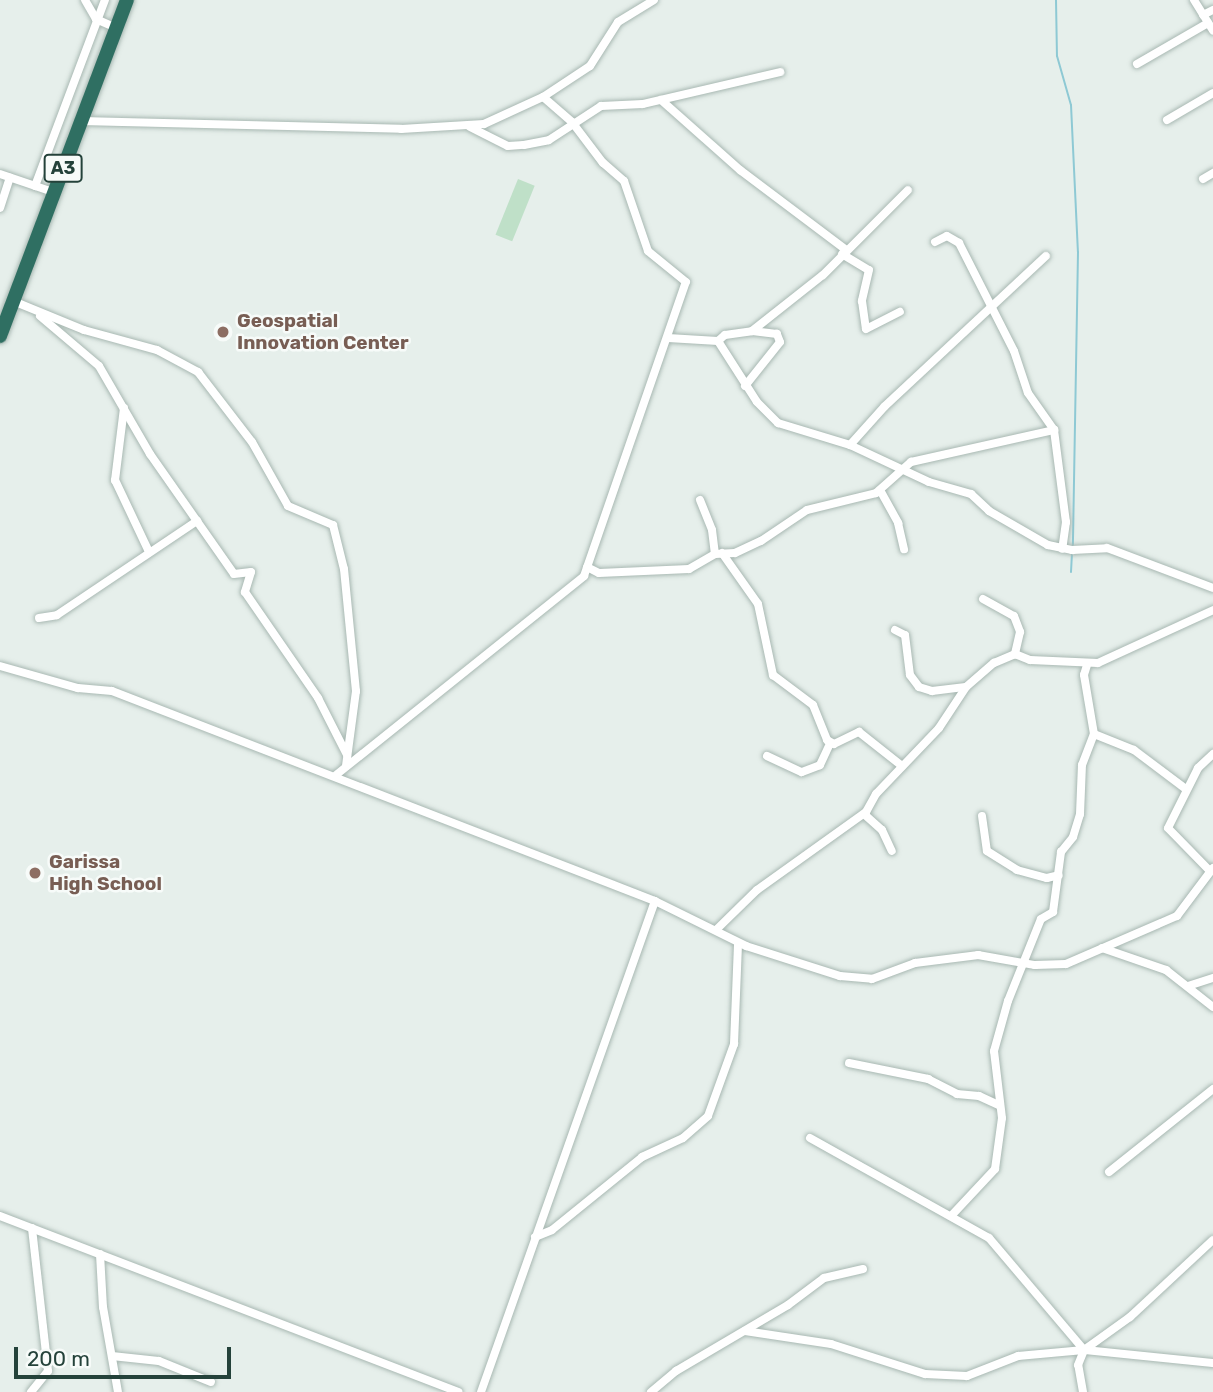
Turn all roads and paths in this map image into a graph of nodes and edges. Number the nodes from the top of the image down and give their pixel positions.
1 (105, 0) edge
2 (127, 0) edge
3 (654, 0) edge
4 (1194, 0) edge
5 (88, 1) edge
6 (1213, 10) edge
7 (96, 19) junction
8 (1206, 19) junction
9 (116, 28) junction
10 (1213, 31) edge
11 (1137, 64) dead end
12 (780, 72) dead end
13 (1213, 93) edge
14 (543, 97) junction
15 (661, 100) junction
16 (1167, 120) dead end
17 (81, 121) junction
18 (572, 122) junction
19 (470, 127) junction
20 (1213, 173) edge
21 (0, 174) edge
22 (10, 178) junction
23 (1203, 179) dead end
24 (35, 186) junction
25 (908, 190) dead end
26 (53, 192) junction
27 (0, 208) edge
28 (934, 242) dead end
29 (844, 252) junction
30 (1046, 256) dead end
31 (13, 300) junction
32 (993, 306) junction
33 (34, 311) junction
34 (900, 312) dead end
35 (752, 331) junction
36 (0, 336) edge
37 (668, 338) junction
38 (718, 341) junction
39 (746, 386) junction
40 (124, 408) junction
41 (1054, 430) junction
42 (850, 445) junction
43 (902, 470) junction
44 (880, 489) junction
45 (700, 500) dead end
46 (197, 521) junction
47 (904, 549) dead end
48 (1062, 549) junction
49 (149, 552) junction
50 (718, 553) junction
51 (587, 567) junction
52 (1213, 587) edge
53 (983, 600) dead end
54 (1213, 610) edge
55 (39, 618) dead end
56 (895, 630) dead end
57 (1015, 654) junction
58 (1087, 665) junction
59 (0, 666) edge
60 (966, 687) junction
61 (1094, 734) junction
62 (830, 744) junction
63 (1213, 754) edge
64 (347, 755) junction
65 (767, 757) dead end
66 (346, 766) junction
67 (902, 766) junction
68 (336, 775) junction
69 (1186, 789) junction
70 (864, 814) junction
71 (982, 816) dead end
72 (892, 851) dead end
73 (1211, 869) edge
74 (1059, 875) junction
75 (655, 901) junction
76 (716, 930) junction
77 (738, 943) junction
78 (1101, 948) junction
79 (1024, 963) junction
80 (1213, 978) edge
81 (1188, 986) junction
82 (1213, 1007) edge
83 (849, 1063) dead end
84 (1213, 1089) edge
85 (1000, 1106) junction
86 (810, 1138) dead end
87 (1109, 1172) dead end
88 (952, 1215) junction
89 (0, 1216) edge
90 (32, 1228) junction
91 (535, 1237) junction
92 (1213, 1240) edge
93 (100, 1254) junction
94 (863, 1269) dead end
95 (745, 1331) junction
96 (1084, 1350) junction
97 (112, 1356) junction
98 (1213, 1363) edge
99 (211, 1382) dead end
100 (31, 1392) edge
101 (118, 1392) edge
102 (458, 1392) edge
103 (481, 1392) edge
104 (651, 1392) edge
105 (1083, 1392) edge

1 - 7 street
2 - 9 highway, A3
3 - 14 street
4 - 8 street
5 - 7 street
6 - 8 street
7 - 9 street
7 - 24 street
8 - 10 street
8 - 11 street
9 - 17 highway, A3
12 - 15 street
13 - 16 street
14 - 18 street
14 - 19 street
15 - 18 street
15 - 29 street
17 - 19 street
17 - 26 highway, A3
18 - 19 street
18 - 37 street
20 - 23 street
21 - 22 street
22 - 24 street
22 - 27 street
24 - 26 street
25 - 29 street
26 - 31 highway, A3
28 - 32 street
29 - 34 street
29 - 35 street
30 - 32 street
31 - 33 street
31 - 36 highway, A3
32 - 41 street
32 - 42 street
33 - 40 street
33 - 64 street
35 - 38 street
35 - 39 street
37 - 38 street
37 - 51 street
38 - 39 street
39 - 42 street
40 - 46 street
40 - 49 street
41 - 43 street
41 - 48 street
42 - 43 street
43 - 44 street
43 - 48 street
44 - 47 street
44 - 50 street
45 - 50 street
46 - 49 street
46 - 64 street
48 - 52 street
49 - 55 street
50 - 51 street
50 - 62 street
51 - 66 street
53 - 57 street
54 - 58 street
56 - 60 street
57 - 58 street
57 - 60 street
58 - 61 street
59 - 68 street
60 - 67 street
61 - 69 street
61 - 74 street
62 - 65 street
62 - 67 street
63 - 69 street
64 - 66 street
66 - 68 street
67 - 70 street
68 - 75 street
69 - 73 street
70 - 72 street
70 - 76 street
71 - 74 street
73 - 78 street
74 - 79 street
75 - 76 street
75 - 91 street
76 - 77 street
77 - 79 street
77 - 91 street
78 - 79 street
78 - 81 street
79 - 85 street
80 - 81 street
81 - 82 street
83 - 85 street
84 - 87 street
85 - 88 street
86 - 88 street
88 - 96 street
89 - 90 street
90 - 93 street
90 - 100 street
91 - 103 street
92 - 96 street
93 - 97 street
93 - 102 street
94 - 95 street
95 - 96 street
95 - 104 street
96 - 98 street
96 - 105 street
97 - 99 street
97 - 101 street

